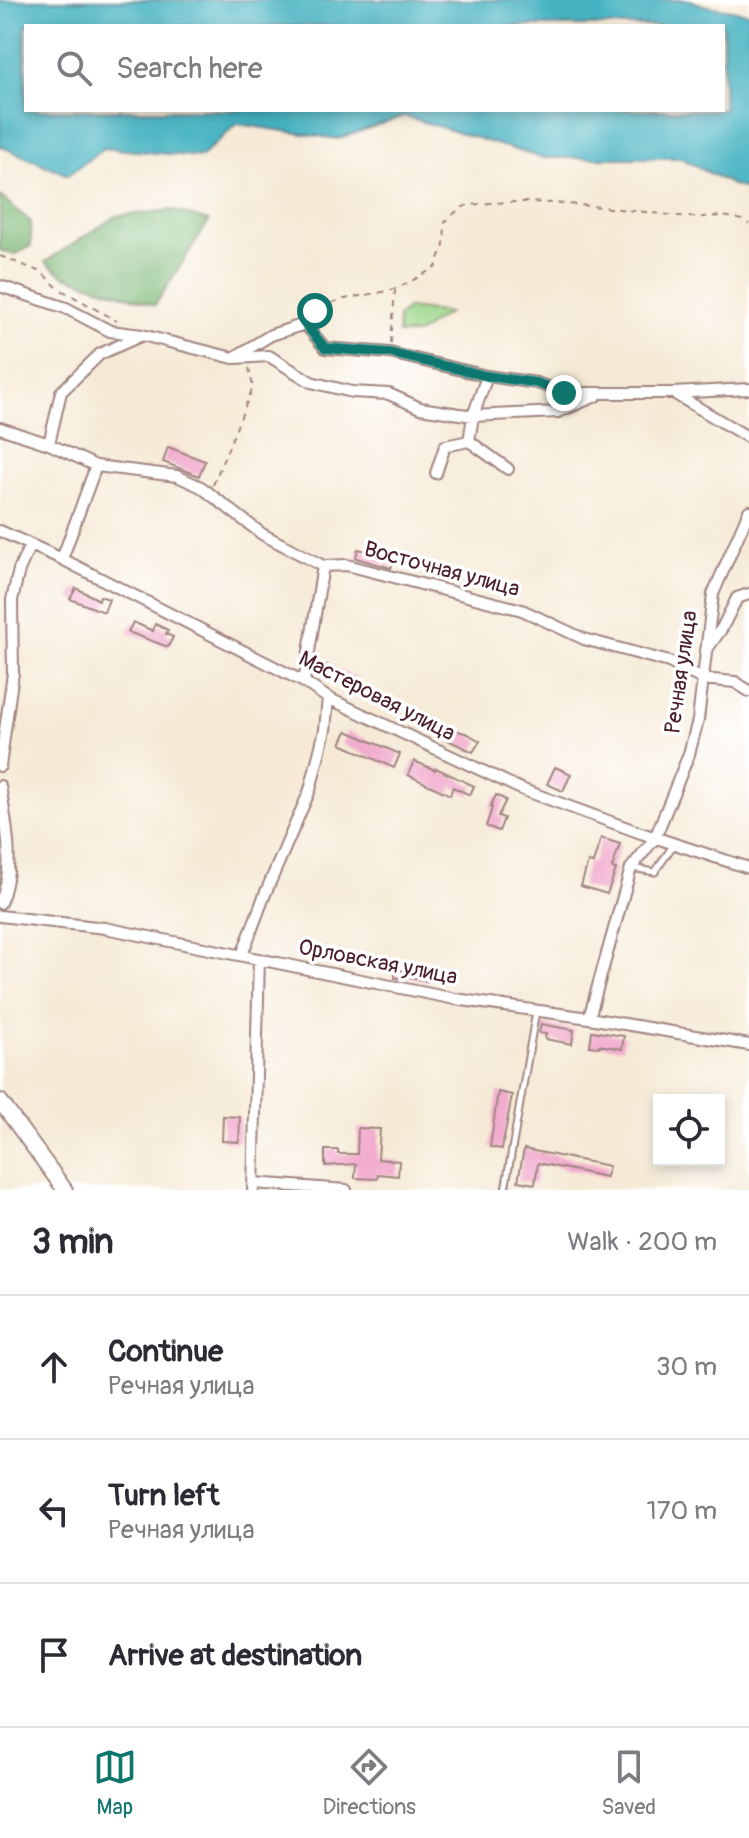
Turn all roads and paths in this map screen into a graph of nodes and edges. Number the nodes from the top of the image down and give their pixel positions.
1 (749, 224) edge
2 (0, 256) edge
3 (0, 286) edge
4 (395, 289) junction
5 (118, 322) dead end
6 (305, 324) junction
7 (142, 335) junction
8 (390, 353) junction
9 (247, 357) junction
10 (233, 358) junction
11 (487, 376) junction
12 (749, 389) edge
13 (673, 393) junction
14 (597, 395) junction
15 (473, 416) junction
16 (0, 428) edge
17 (749, 438) edge
18 (469, 441) junction
19 (49, 444) junction
20 (96, 466) junction
21 (508, 469) dead end
22 (436, 473) dead end
23 (210, 493) junction
24 (749, 511) edge
25 (0, 531) edge
26 (30, 545) junction
27 (62, 559) junction
28 (323, 566) junction
29 (749, 594) edge
30 (704, 654) junction
31 (702, 679) junction
32 (304, 682) junction
33 (749, 691) edge
34 (328, 698) junction
35 (0, 766) edge
36 (0, 786) edge
37 (655, 838) junction
38 (674, 844) junction
39 (631, 868) junction
40 (749, 868) edge
41 (0, 903) edge
42 (0, 916) edge
43 (242, 955) junction
44 (259, 959) junction
45 (536, 1010) junction
46 (589, 1018) junction
47 (749, 1045) edge
48 (0, 1101) edge
49 (254, 1186) edge
50 (65, 1190) edge
51 (346, 1190) edge
52 (505, 1190) edge

1 - 4 path
2 - 5 path
3 - 7 street
4 - 6 path
4 - 8 path
6 - 8 street
6 - 10 street
7 - 10 street
7 - 19 street
8 - 11 street
9 - 10 street
9 - 15 street
9 - 23 path
11 - 14 street
11 - 15 street
12 - 13 street
13 - 14 street
13 - 17 street
14 - 15 street
15 - 18 street
16 - 19 street, Восточная улица
18 - 21 street
18 - 22 street
19 - 20 street, Восточная улица
20 - 23 street, Восточная улица
20 - 27 street
23 - 28 street, Восточная улица
24 - 30 street, Речная улица
25 - 26 street, Мастеровая улица
26 - 27 street, Мастеровая улица
26 - 35 street
27 - 32 street, Мастеровая улица
28 - 31 street, Восточная улица
28 - 32 street
29 - 30 street
30 - 31 street, Речная улица
31 - 33 street, Восточная улица
31 - 37 street, Речная улица
32 - 34 street, Мастеровая улица
34 - 37 street, Мастеровая улица
34 - 43 street
36 - 41 street
37 - 38 street, Мастеровая улица
37 - 39 street, Речная улица
38 - 39 lane
38 - 40 street, Мастеровая улица
39 - 46 street, Речная улица
42 - 43 street, Орловская улица
43 - 44 street, Орловская улица
44 - 45 street, Орловская улица
44 - 49 street
45 - 46 street, Орловская улица
45 - 52 lane
46 - 47 street, Орловская улица
48 - 50 main road
49 - 51 street

